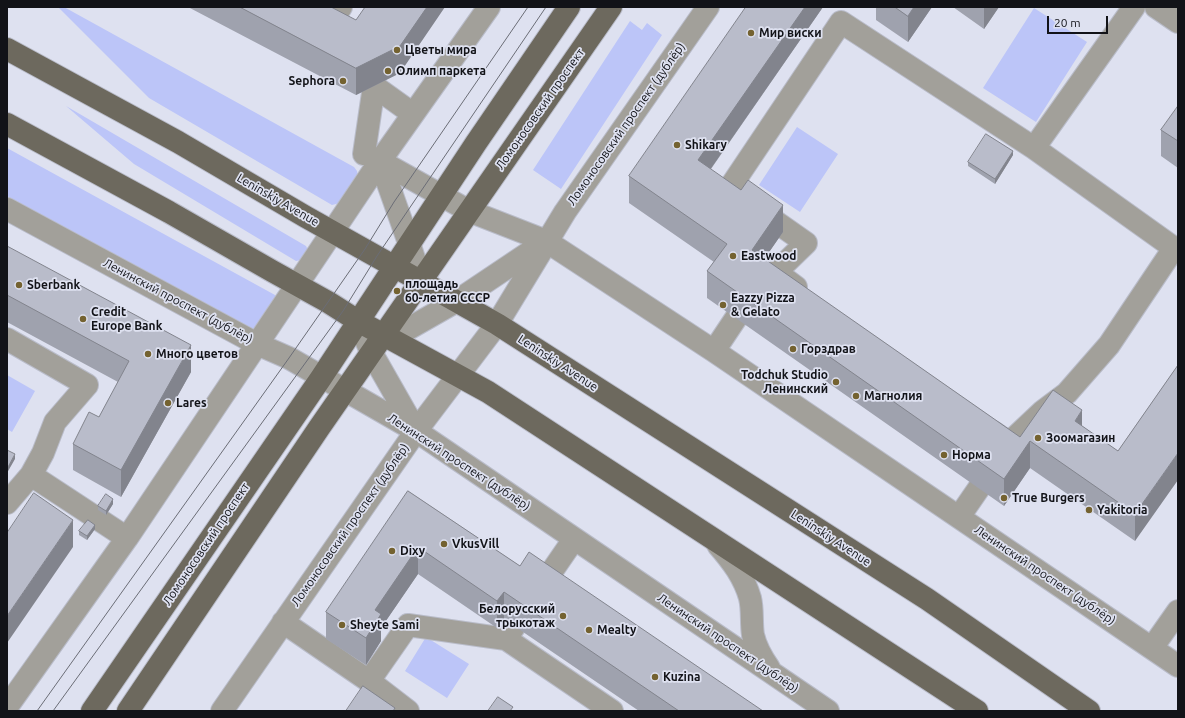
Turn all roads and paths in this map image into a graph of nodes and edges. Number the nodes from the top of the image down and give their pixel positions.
1 (489, 7) edge
2 (569, 7) edge
3 (611, 7) edge
4 (708, 7) edge
5 (1134, 7) edge
6 (1156, 7) edge
7 (333, 10) edge
8 (1178, 22) edge
9 (348, 34) edge
10 (7, 49) edge
11 (413, 114) junction
12 (7, 124) edge
13 (1034, 148) junction
14 (372, 158) junction
15 (441, 196) junction
16 (7, 209) edge
17 (469, 211) junction
18 (332, 231) junction
19 (546, 241) junction
20 (409, 243) junction
21 (395, 266) junction
22 (421, 280) junction
23 (297, 284) junction
24 (813, 300) edge
25 (457, 301) junction
26 (736, 318) edge
27 (358, 321) junction
28 (497, 324) junction
29 (384, 334) junction
30 (7, 339) edge
31 (257, 344) junction
32 (714, 351) junction
33 (371, 352) junction
34 (458, 375) junction
35 (321, 378) junction
36 (344, 391) junction
37 (977, 420) edge
38 (416, 431) junction
39 (31, 476) junction
40 (979, 488) edge
41 (7, 503) edge
42 (960, 517) junction
43 (127, 538) junction
44 (574, 539) junction
45 (714, 539) junction
46 (541, 587) edge
47 (1178, 611) edge
48 (283, 622) junction
49 (1152, 648) junction
50 (1178, 666) edge
51 (772, 673) junction
52 (369, 681) junction
53 (7, 707) edge
54 (92, 711) edge
55 (128, 711) edge
56 (222, 711) edge
57 (408, 711) edge
58 (612, 711) edge
59 (828, 711) edge
60 (978, 711) edge
61 (1089, 711) edge

1 - 11 street
2 - 15 main road
3 - 17 main road, Ломоносовский проспект
4 - 19 street, Ломоносовский проспект (дублёр)
5 - 13 street
6 - 8 street
7 - 9 street
10 - 18 main road, Leninskiy Avenue
11 - 14 street
11 - 14 street
12 - 23 main road
13 - 24 street
13 - 37 street
14 - 15 street, Ленинский проспект (дублёр)
14 - 18 street
14 - 20 street
15 - 17 street, Ленинский проспект (дублёр)
15 - 20 main road
16 - 31 street, Ленинский проспект (дублёр)
17 - 19 street, Ленинский проспект (дублёр)
17 - 22 main road
18 - 21 main road, Leninskiy Avenue
18 - 23 street
19 - 25 street
19 - 28 street
19 - 32 street, Ленинский проспект (дублёр)
20 - 21 main road
20 - 22 street
21 - 22 main road, Leninskiy Avenue
21 - 27 main road
22 - 25 main road, Leninskiy Avenue
22 - 29 main road
23 - 27 main road
23 - 31 street
25 - 28 main road, Leninskiy Avenue
25 - 29 street
26 - 32 street
27 - 29 main road
27 - 33 street
27 - 35 main road
28 - 34 street, Ломоносовский проспект (дублёр)
28 - 61 main road, Leninskiy Avenue
29 - 33 main road
29 - 34 main road
30 - 39 street
31 - 35 street, Ленинский проспект (дублёр)
31 - 43 street
32 - 42 street, Ленинский проспект (дублёр)
33 - 36 main road
33 - 38 street
34 - 38 street, Ломоносовский проспект (дублёр)
34 - 45 main road
35 - 36 street, Ленинский проспект (дублёр)
35 - 54 main road, Ломоносовский проспект
36 - 38 street, Ленинский проспект (дублёр)
36 - 55 main road
38 - 44 street, Ленинский проспект (дублёр)
38 - 48 street, Ломоносовский проспект (дублёр)
39 - 41 street
39 - 43 street
40 - 42 street
42 - 49 street, Ленинский проспект (дублёр)
43 - 53 street
44 - 46 street
44 - 51 street, Ленинский проспект (дублёр)
45 - 51 street
45 - 60 main road
47 - 49 street
48 - 52 street
48 - 56 street, Ломоносовский проспект (дублёр)
49 - 50 street, Ленинский проспект (дублёр)
51 - 59 street, Ленинский проспект (дублёр)
52 - 57 street
52 - 58 street

